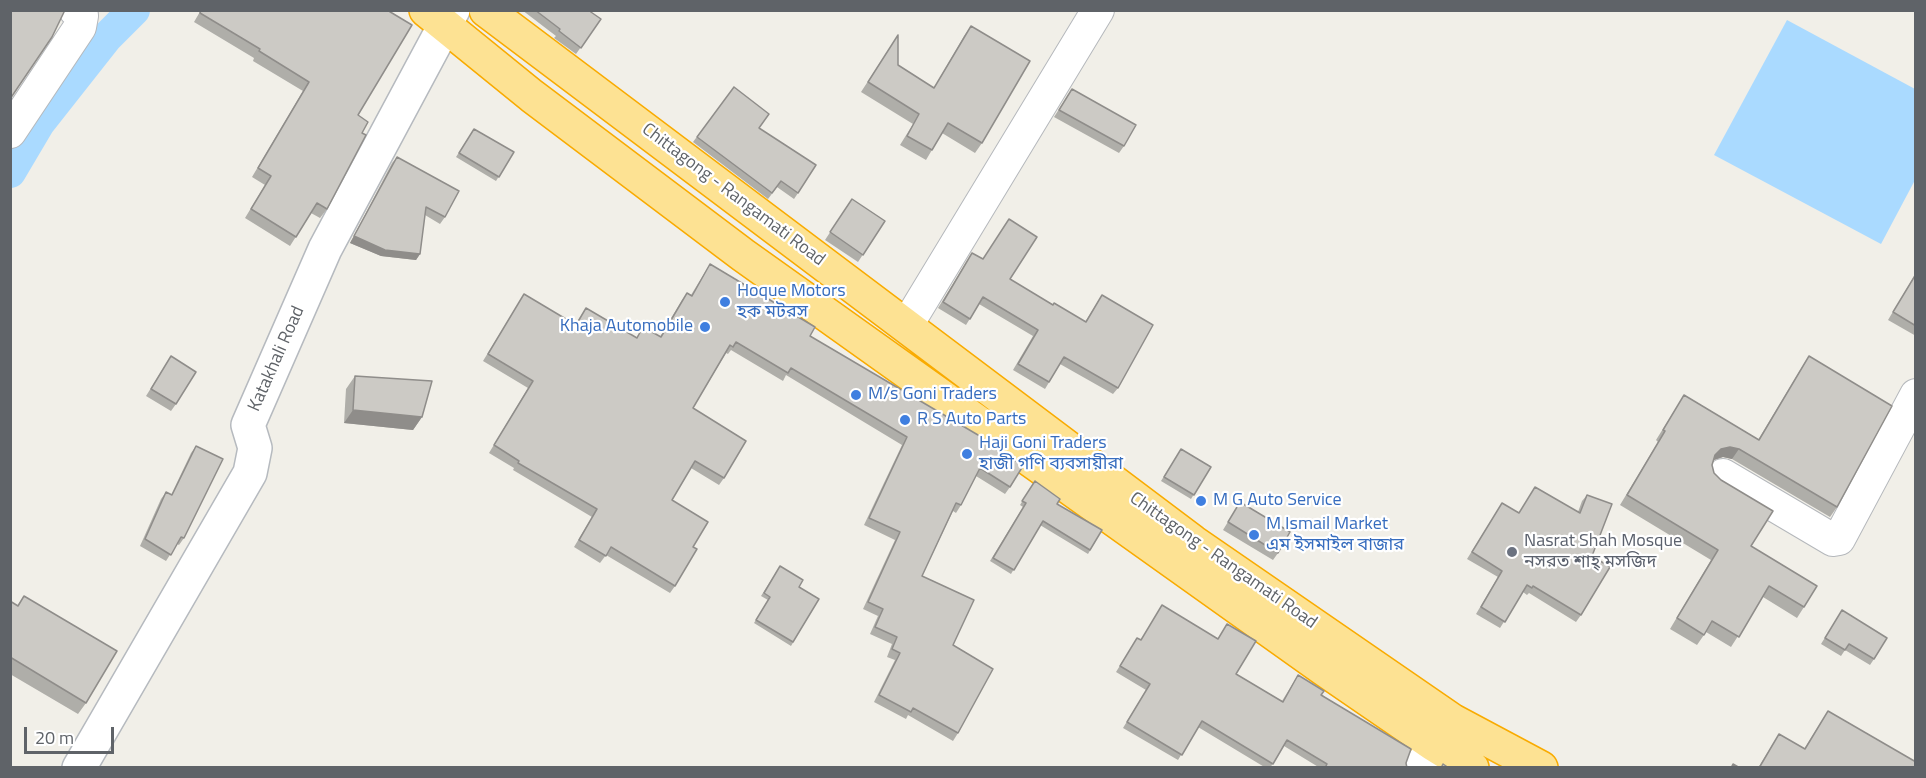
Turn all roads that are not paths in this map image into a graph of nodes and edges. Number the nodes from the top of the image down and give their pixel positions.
1 (75, 10) edge
2 (486, 10) edge
3 (1098, 10) edge
4 (441, 16) edge
5 (10, 132) edge
6 (907, 325) junction
7 (1916, 395) edge
8 (1723, 475) dead end
9 (1426, 756) edge
10 (79, 768) edge
11 (1472, 768) edge
12 (1541, 768) edge

1 - 5 street
2 - 6 highway, Chittagong - Rangamati Road
3 - 6 street
4 - 9 highway, Chittagong - Rangamati Road
4 - 10 street, Katakhali Road
6 - 12 highway, Chittagong - Rangamati Road
7 - 8 street
9 - 11 highway, Chittagong - Rangamati Road

